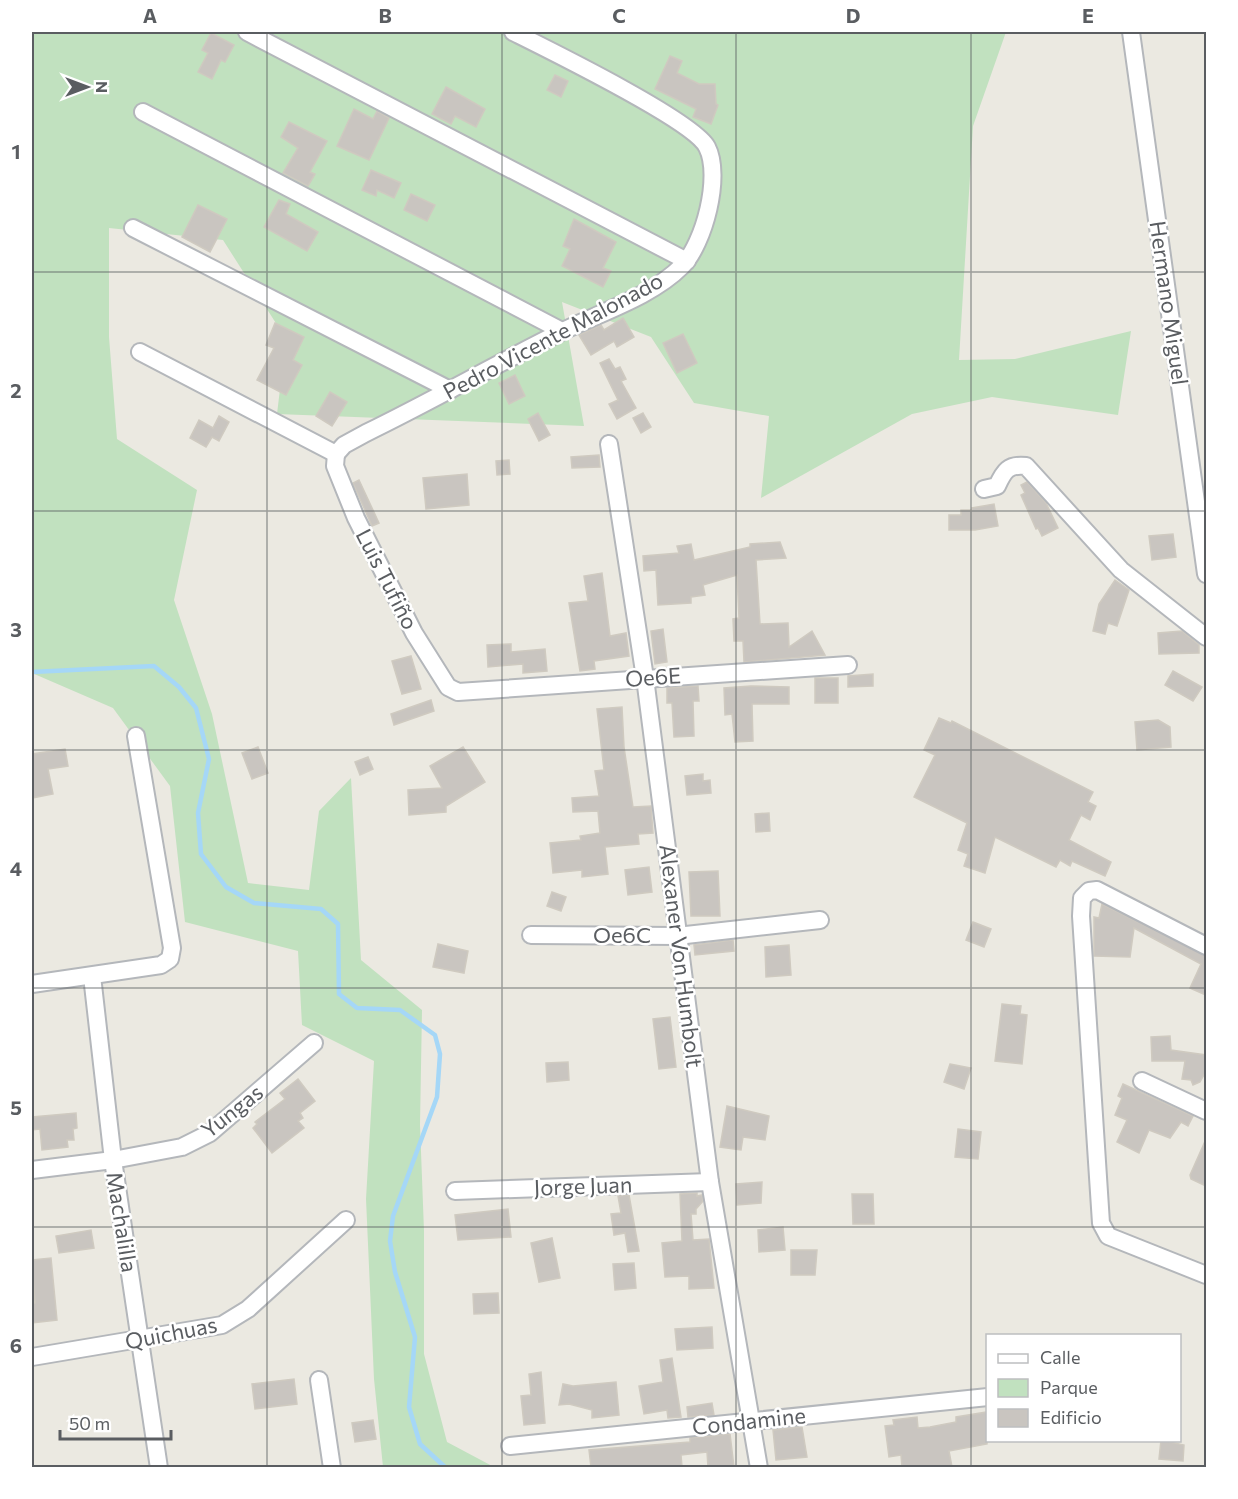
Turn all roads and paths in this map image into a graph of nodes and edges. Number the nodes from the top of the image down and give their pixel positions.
1 (247, 32) edge
2 (513, 32) edge
3 (1131, 32) edge
4 (143, 112) dead end
5 (132, 228) dead end
6 (687, 261) junction
7 (562, 331) junction
8 (140, 352) dead end
9 (450, 390) junction
10 (609, 444) dead end
11 (336, 454) junction
12 (984, 489) dead end
13 (1206, 574) edge
14 (1206, 637) edge
15 (848, 665) dead end
16 (645, 678) junction
17 (458, 692) joint
18 (136, 736) dead end
19 (820, 920) dead end
20 (531, 935) dead end
21 (677, 936) junction
22 (1206, 946) edge
23 (92, 976) junction
24 (32, 984) edge
25 (314, 1043) dead end
26 (1142, 1081) dead end
27 (1206, 1111) edge
28 (113, 1160) junction
29 (32, 1170) edge
30 (710, 1182) junction
31 (455, 1191) dead end
32 (346, 1220) dead end
33 (1206, 1275) edge
34 (140, 1340) junction
35 (32, 1357) edge
36 (320, 1380) dead end
37 (986, 1397) edge
38 (752, 1420) junction
39 (510, 1446) dead end
40 (159, 1467) edge
41 (332, 1467) edge
42 (759, 1467) edge

1 - 6 street
2 - 6 street, Pedro Vicente Malonado
3 - 13 street, Hermano Miguel
4 - 7 street
5 - 9 street
6 - 7 street, Pedro Vicente Malonado
7 - 9 street, Pedro Vicente Malonado
8 - 11 street
9 - 11 street, Pedro Vicente Malonado
10 - 16 street, Alexaner Von Humbolt
11 - 17 street, Luis Tufiño
12 - 14 street
15 - 16 street, Oe6E
16 - 17 street, Oe6E
16 - 21 street, Alexaner Von Humbolt
18 - 23 street
19 - 21 street, Oe6C
20 - 21 street, Oe6C
21 - 30 street, Alexaner Von Humbolt
22 - 33 street
23 - 24 street
23 - 28 street, Machalilla
25 - 28 street, Yungas
26 - 27 street
28 - 29 street, Yungas
28 - 34 street, Machalilla
30 - 31 street, Jorge Juan
30 - 38 street, Alexaner Von Humbolt
32 - 34 street, Quichuas
34 - 35 street, Quichuas
34 - 40 street, Machalilla
36 - 41 street
37 - 38 street, Condamine
38 - 39 street, Condamine
38 - 42 street, Alexaner Von Humbolt

